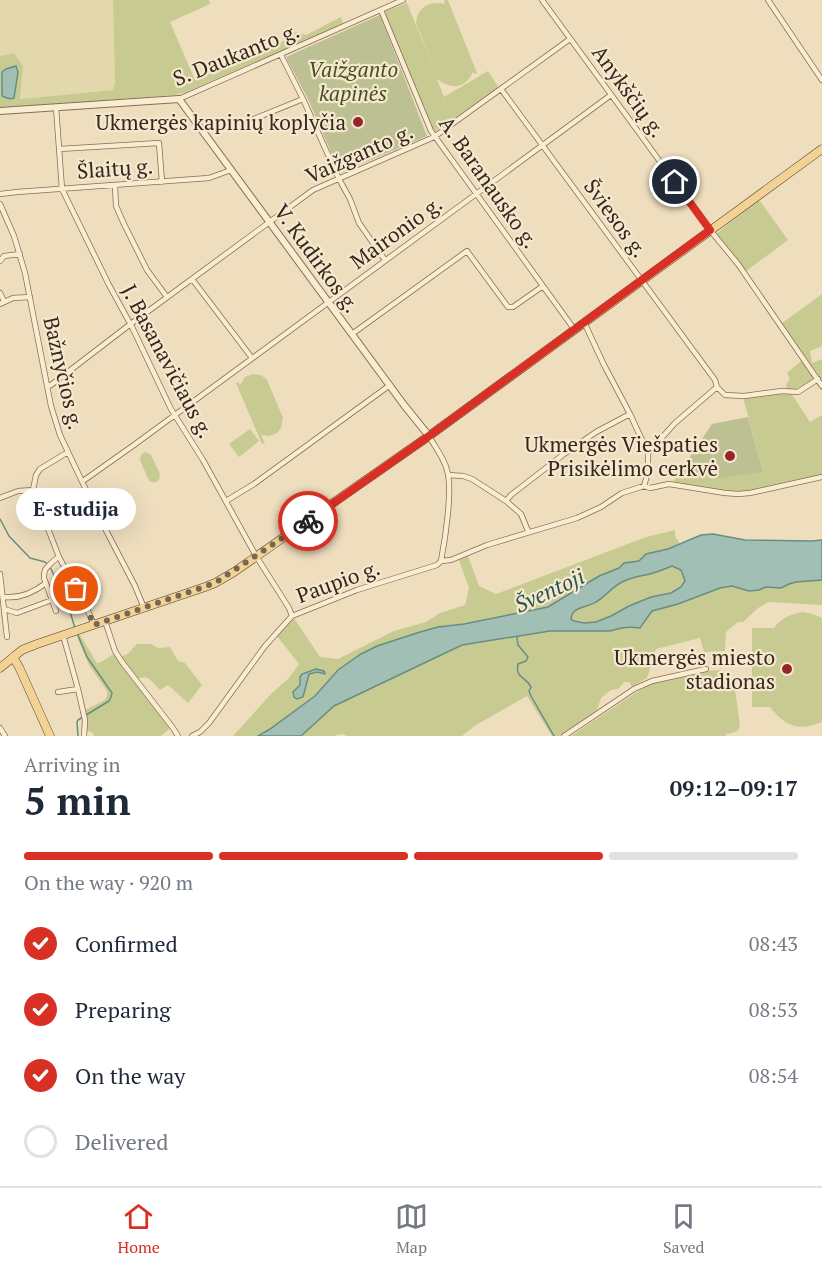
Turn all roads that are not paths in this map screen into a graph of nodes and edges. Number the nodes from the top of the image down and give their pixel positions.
1 (404, 0) edge
2 (542, 0) edge
3 (768, 0) edge
4 (381, 10) junction
5 (570, 39) junction
6 (281, 54) junction
7 (822, 80) edge
8 (501, 89) junction
9 (611, 95) junction
10 (179, 99) junction
11 (303, 99) junction
12 (56, 107) junction
13 (0, 111) edge
14 (244, 123) dead end
15 (434, 137) junction
16 (543, 145) junction
17 (59, 149) junction
18 (822, 149) edge
19 (231, 170) junction
20 (339, 179) junction
21 (162, 182) junction
22 (115, 185) junction
23 (62, 189) junction
24 (0, 194) edge
25 (475, 194) junction
26 (0, 204) edge
27 (270, 222) junction
28 (710, 230) junction
29 (20, 255) junction
30 (385, 260) junction
31 (0, 261) edge
32 (192, 279) junction
33 (641, 280) junction
34 (543, 286) junction
35 (0, 293) edge
36 (30, 297) junction
37 (167, 297) junction
38 (329, 302) junction
39 (2, 303) edge
40 (584, 322) junction
41 (131, 324) junction
42 (574, 329) junction
43 (352, 334) junction
44 (252, 358) junction
45 (818, 379) junction
46 (390, 385) junction
47 (47, 386) junction
48 (822, 386) edge
49 (717, 387) junction
50 (709, 395) junction
51 (725, 395) junction
52 (630, 414) junction
53 (175, 415) junction
54 (429, 436) junction
55 (68, 452) junction
56 (648, 453) junction
57 (448, 475) junction
58 (822, 477) edge
59 (83, 481) junction
60 (644, 486) junction
61 (33, 490) junction
62 (0, 498) edge
63 (226, 501) junction
64 (506, 501) junction
65 (528, 531) junction
66 (256, 556) junction
67 (59, 557) junction
68 (441, 561) junction
69 (0, 574) edge
70 (46, 583) junction
71 (1, 590) edge
72 (3, 597) junction
73 (52, 600) junction
74 (144, 608) junction
75 (4, 609) junction
76 (56, 611) dead end
77 (292, 616) junction
78 (105, 621) junction
79 (94, 625) junction
80 (63, 635) junction
81 (7, 637) dead end
82 (13, 657) junction
83 (0, 668) edge
84 (706, 669) dead end
85 (78, 689) junction
86 (58, 692) dead end
87 (0, 728) edge
88 (5, 736) edge
89 (50, 736) edge
90 (84, 736) edge
91 (178, 736) edge
92 (192, 736) edge
93 (564, 736) edge

1 - 4 street, S. Daukanto g.
2 - 5 street, Anykščių g.
3 - 7 street
4 - 6 street, S. Daukanto g.
4 - 15 street, A. Baranausko g.
5 - 8 street, Vaižganto g.
5 - 9 street, Anykščių g.
6 - 10 street, S. Daukanto g.
6 - 11 street
8 - 15 street, Vaižganto g.
8 - 16 street, Šviesos g.
9 - 16 street, Maironio g.
9 - 28 street, Anykščių g.
10 - 12 street, S. Daukanto g.
10 - 19 street, V. Kudirkos g.
11 - 14 street
11 - 20 street
12 - 13 street, S. Daukanto g.
12 - 17 street, J. Basanavičiaus g.
15 - 20 street, Vaižganto g.
15 - 25 street, A. Baranausko g.
16 - 25 street, Maironio g.
16 - 33 street, Šviesos g.
17 - 21 street
17 - 23 street, J. Basanavičiaus g.
18 - 28 main road
19 - 21 street, Šlaitų g.
19 - 27 street, V. Kudirkos g.
20 - 27 street, Vaižganto g.
20 - 30 street
21 - 22 street, Šlaitų g.
22 - 23 street, Šlaitų g.
22 - 37 street
23 - 24 street, Šlaitų g.
23 - 41 street, J. Basanavičiaus g.
25 - 30 street, Maironio g.
25 - 34 street, A. Baranausko g.
26 - 29 street, Bažnyčios g.
27 - 32 street, Vaižganto g.
27 - 38 street, V. Kudirkos g.
28 - 33 main road
28 - 45 street, Anykščių g.
29 - 31 street
29 - 36 street, Bažnyčios g.
30 - 38 street, Maironio g.
32 - 37 street, Vaižganto g.
32 - 44 street
33 - 40 main road
33 - 49 street, Šviesos g.
34 - 42 street, A. Baranausko g.
34 - 43 street
35 - 39 street
36 - 39 street
36 - 47 street, Bažnyčios g.
37 - 41 street, Vaižganto g.
38 - 43 street, V. Kudirkos g.
38 - 44 street, Maironio g.
40 - 42 main road
40 - 52 street
41 - 47 street, Vaižganto g.
41 - 53 street, J. Basanavičiaus g.
42 - 54 main road
43 - 46 street, V. Kudirkos g.
44 - 53 street, Maironio g.
45 - 48 street, Anykščių g.
45 - 51 street
46 - 54 street, V. Kudirkos g.
46 - 63 street
47 - 55 street, Bažnyčios g.
49 - 50 street
49 - 51 street, Šviesos g.
50 - 51 street
50 - 56 street
52 - 56 street
52 - 64 street
53 - 59 street, Maironio g.
53 - 63 street, J. Basanavičiaus g.
54 - 57 street
54 - 66 main road
55 - 59 street, Bažnyčios g.
55 - 61 street
56 - 60 street
57 - 64 street
57 - 68 street
58 - 60 street, Paupio g.
59 - 74 street, Bažnyčios g.
60 - 65 street, Paupio g.
61 - 62 street
61 - 67 street
63 - 66 street, J. Basanavičiaus g.
64 - 65 street
65 - 68 street, Paupio g.
66 - 74 main road
66 - 77 street, J. Basanavičiaus g.
67 - 70 street
67 - 79 street
68 - 77 street, Paupio g.
69 - 71 street
70 - 72 street
70 - 73 street
71 - 72 street
72 - 75 street
73 - 75 street
73 - 76 street
74 - 78 main road
75 - 81 street
77 - 92 street, Paupio g.
78 - 79 main road
78 - 91 street
79 - 80 main road
80 - 82 main road
80 - 85 street
82 - 83 main road
82 - 89 main road
84 - 93 street
85 - 86 street
85 - 90 street
87 - 88 street

